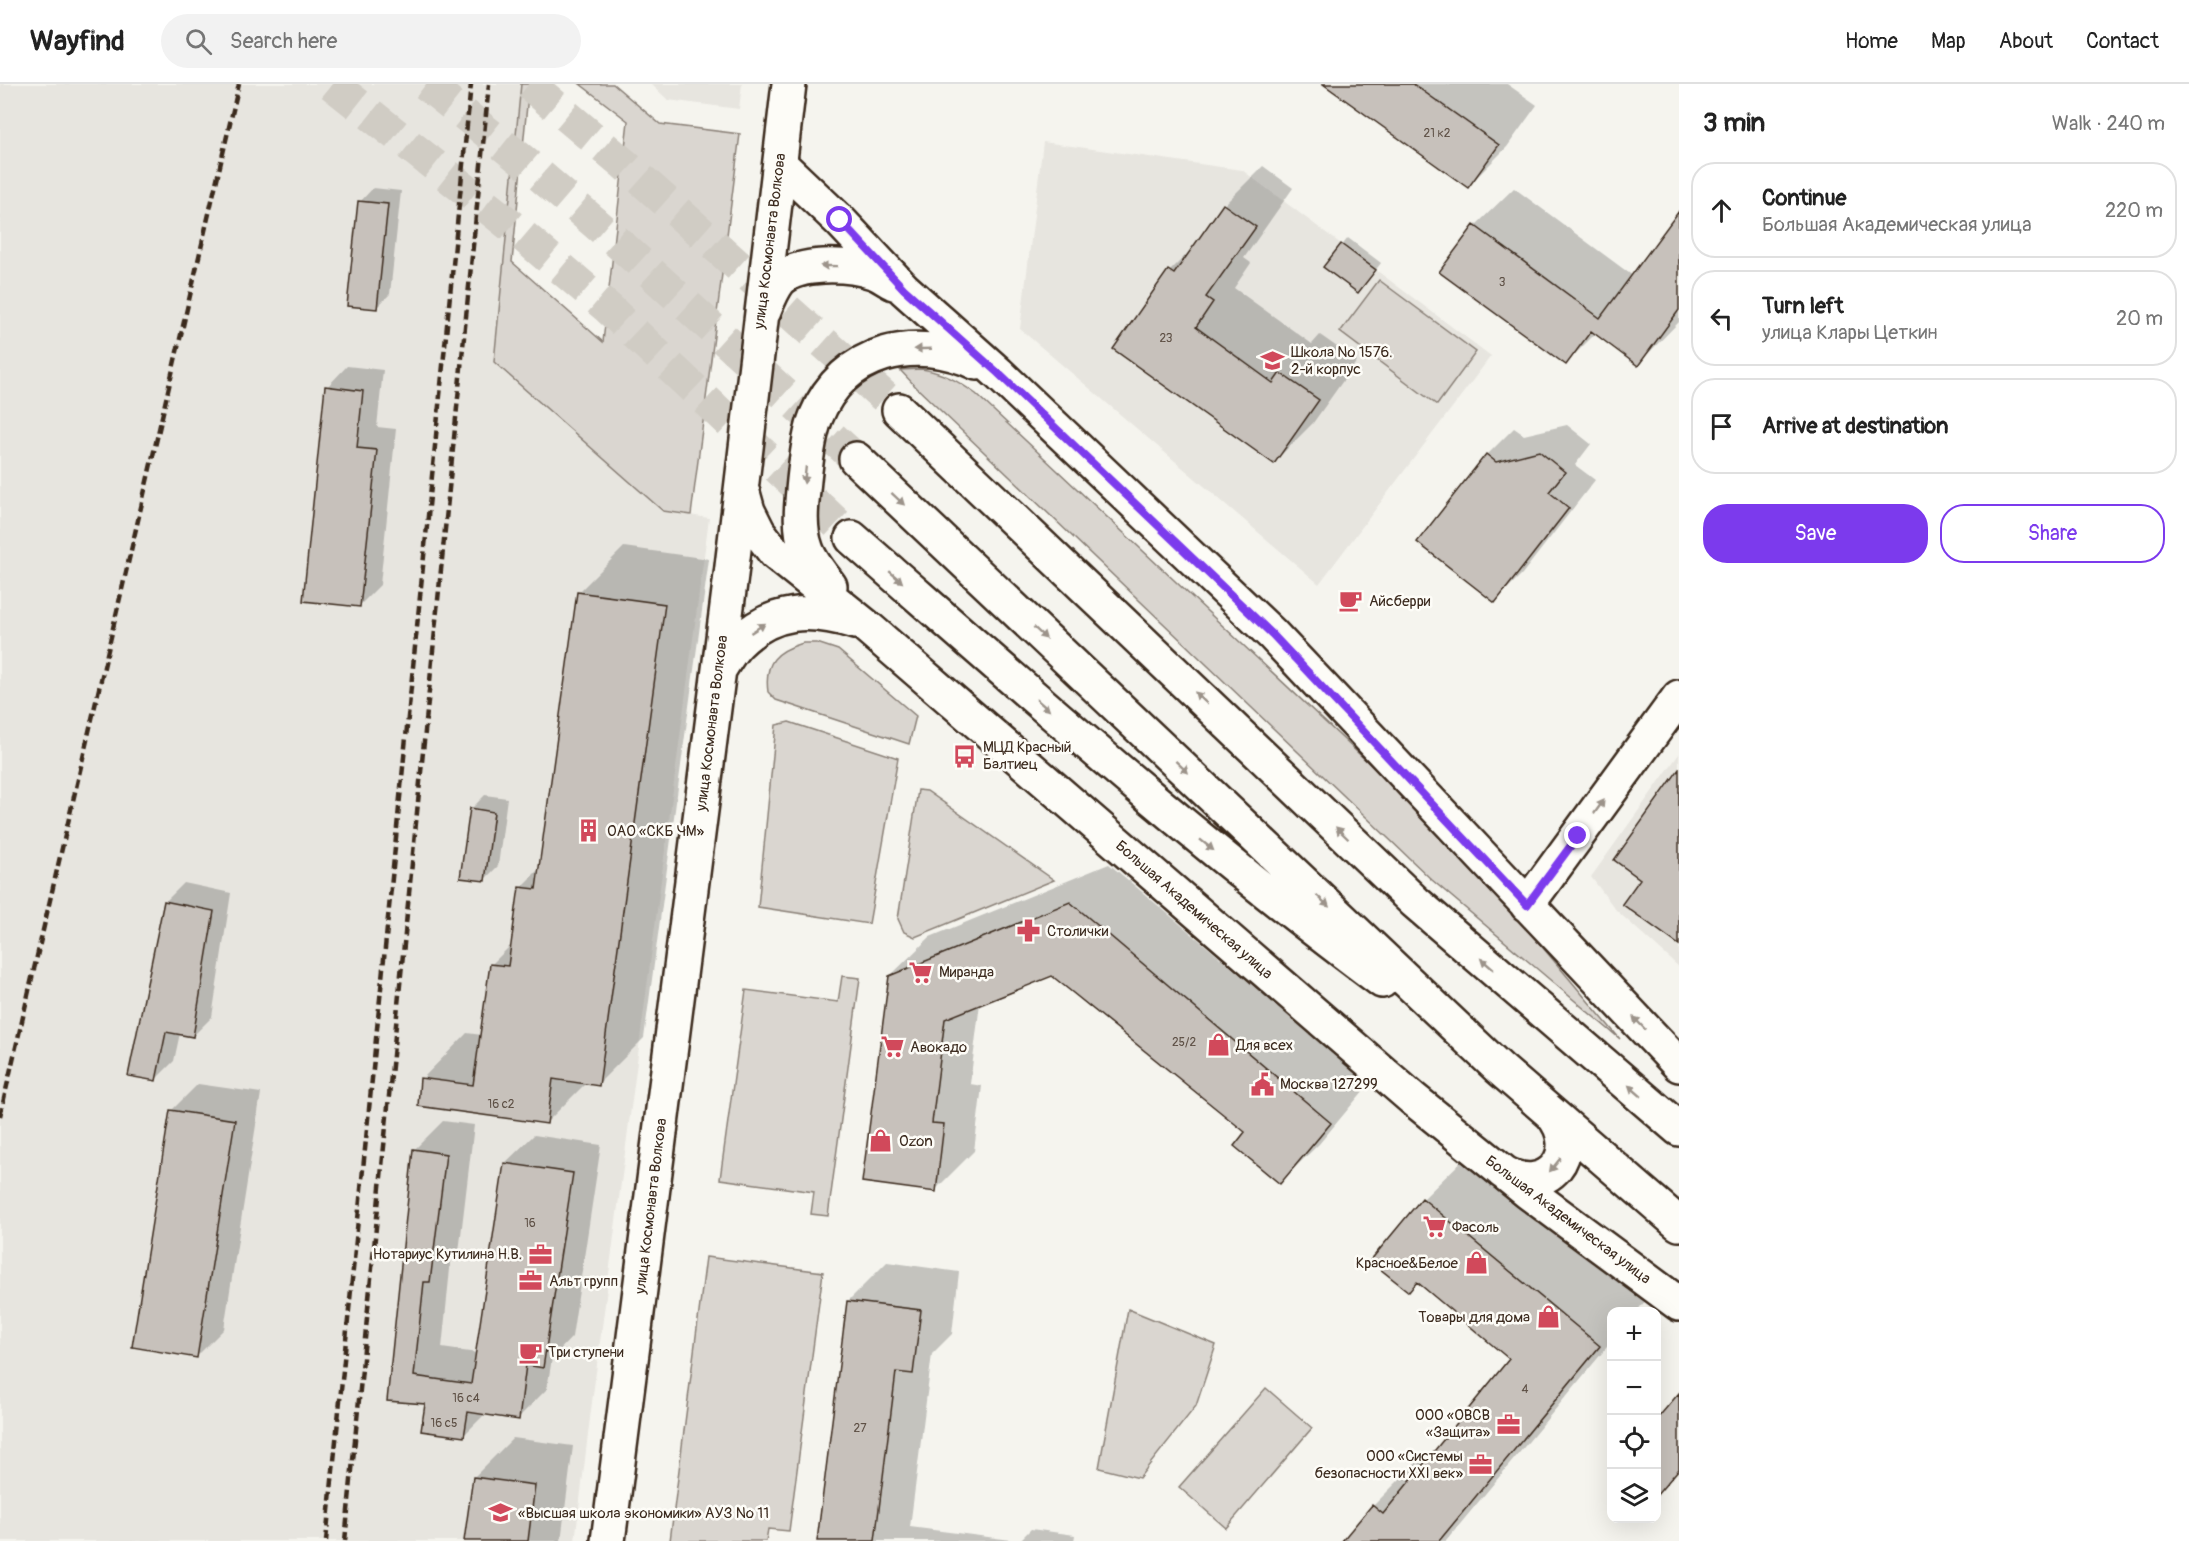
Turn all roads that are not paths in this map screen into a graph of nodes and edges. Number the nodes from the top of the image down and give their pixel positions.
1 (789, 84) edge
2 (780, 164) junction
3 (904, 289) junction
4 (760, 324) junction
5 (998, 373) junction
6 (898, 410) tunnel mouth
7 (856, 459) tunnel mouth
8 (741, 488) junction
9 (852, 538) tunnel mouth
10 (866, 626) junction
11 (718, 670) junction
12 (1679, 697) edge
13 (1527, 905) junction
14 (1679, 1065) edge
15 (1499, 1068) junction
16 (1552, 1114) junction
17 (1679, 1129) edge
18 (1503, 1172) junction
19 (1679, 1224) edge
20 (1679, 1304) edge
21 (608, 1541) edge

1 - 2 main road, улица Космонавта Волкова
2 - 3 main road
2 - 4 main road, улица Космонавта Волкова
3 -> 4 main road
3 - 5 main road
4 - 8 main road, улица Космонавта Волкова
5 -> 10 main road
5 - 13 main road
17 -> 6 main road
7 -> 15 main road
8 - 10 main road, Большая Академическая улица
8 - 11 main road, улица Космонавта Волкова
9 -> 15 main road
11 -> 10 main road
10 - 18 main road, Большая Академическая улица
11 - 21 main road, улица Космонавта Волкова
13 -> 12 main road
14 -> 13 main road
15 - 16 main road
16 -> 18 main road
16 - 19 main road
18 - 20 main road, Большая Академическая улица

